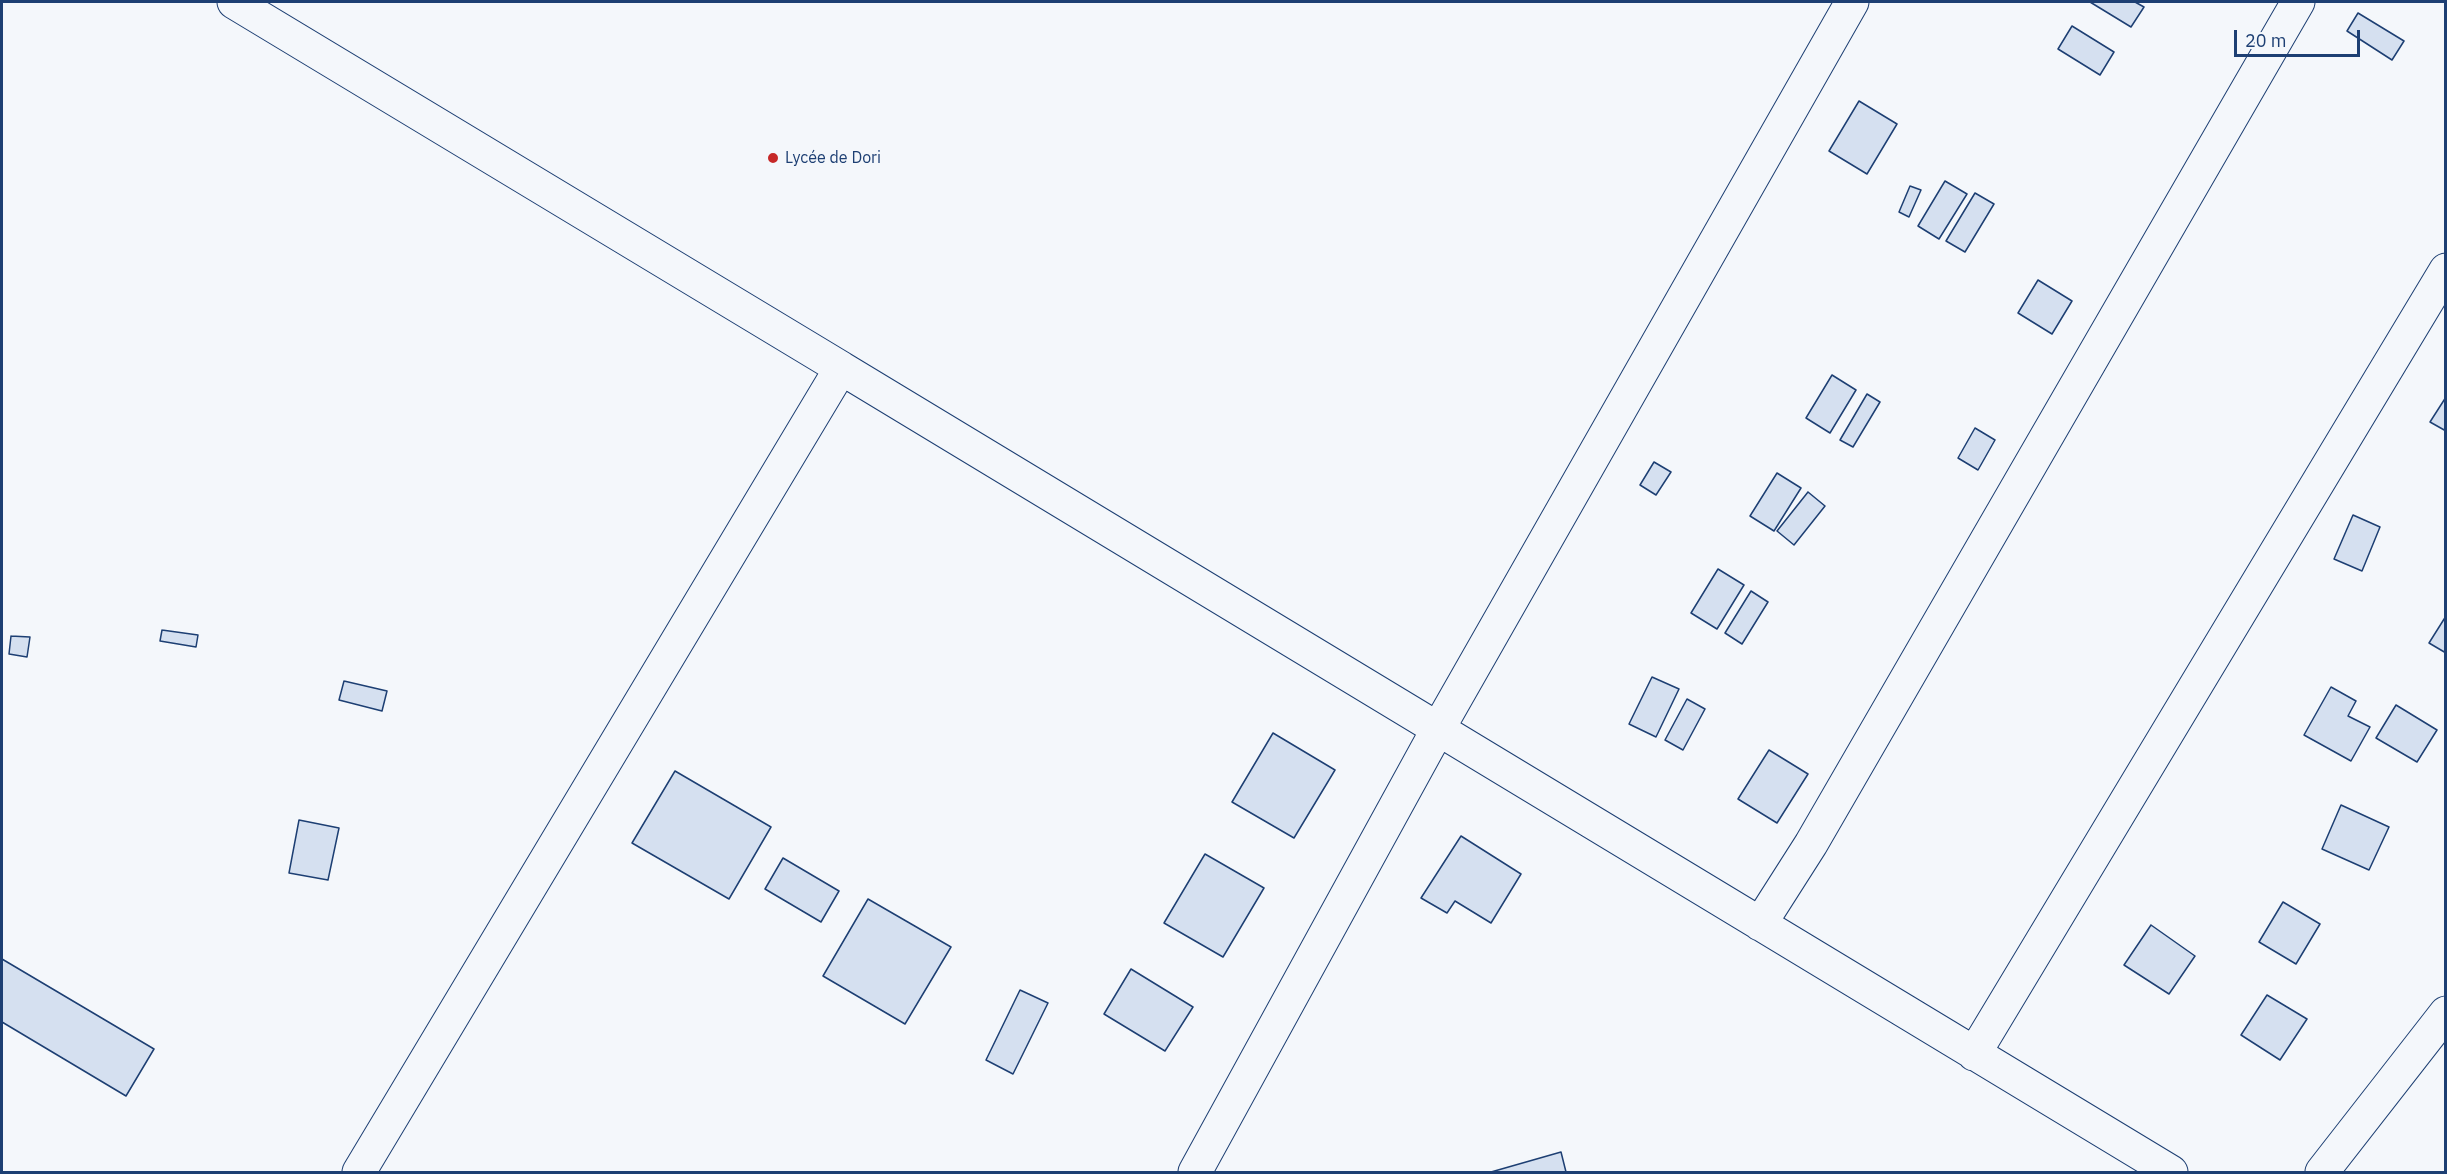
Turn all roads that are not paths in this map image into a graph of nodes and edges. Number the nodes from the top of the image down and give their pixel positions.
1 (234, 2) edge
2 (1852, 2) edge
3 (2298, 2) edge
4 (2445, 270) edge
5 (841, 368) junction
6 (1438, 729) junction
7 (1760, 924) junction
8 (2445, 1013) edge
9 (1974, 1054) junction
10 (358, 1173) edge
11 (1195, 1173) edge
12 (2171, 1173) edge
13 (2322, 1173) edge

1 - 5 street
2 - 6 street
3 - 7 street
4 - 9 street
5 - 6 street
5 - 10 street
6 - 7 street
6 - 11 street
7 - 9 street
8 - 13 street
9 - 12 street

